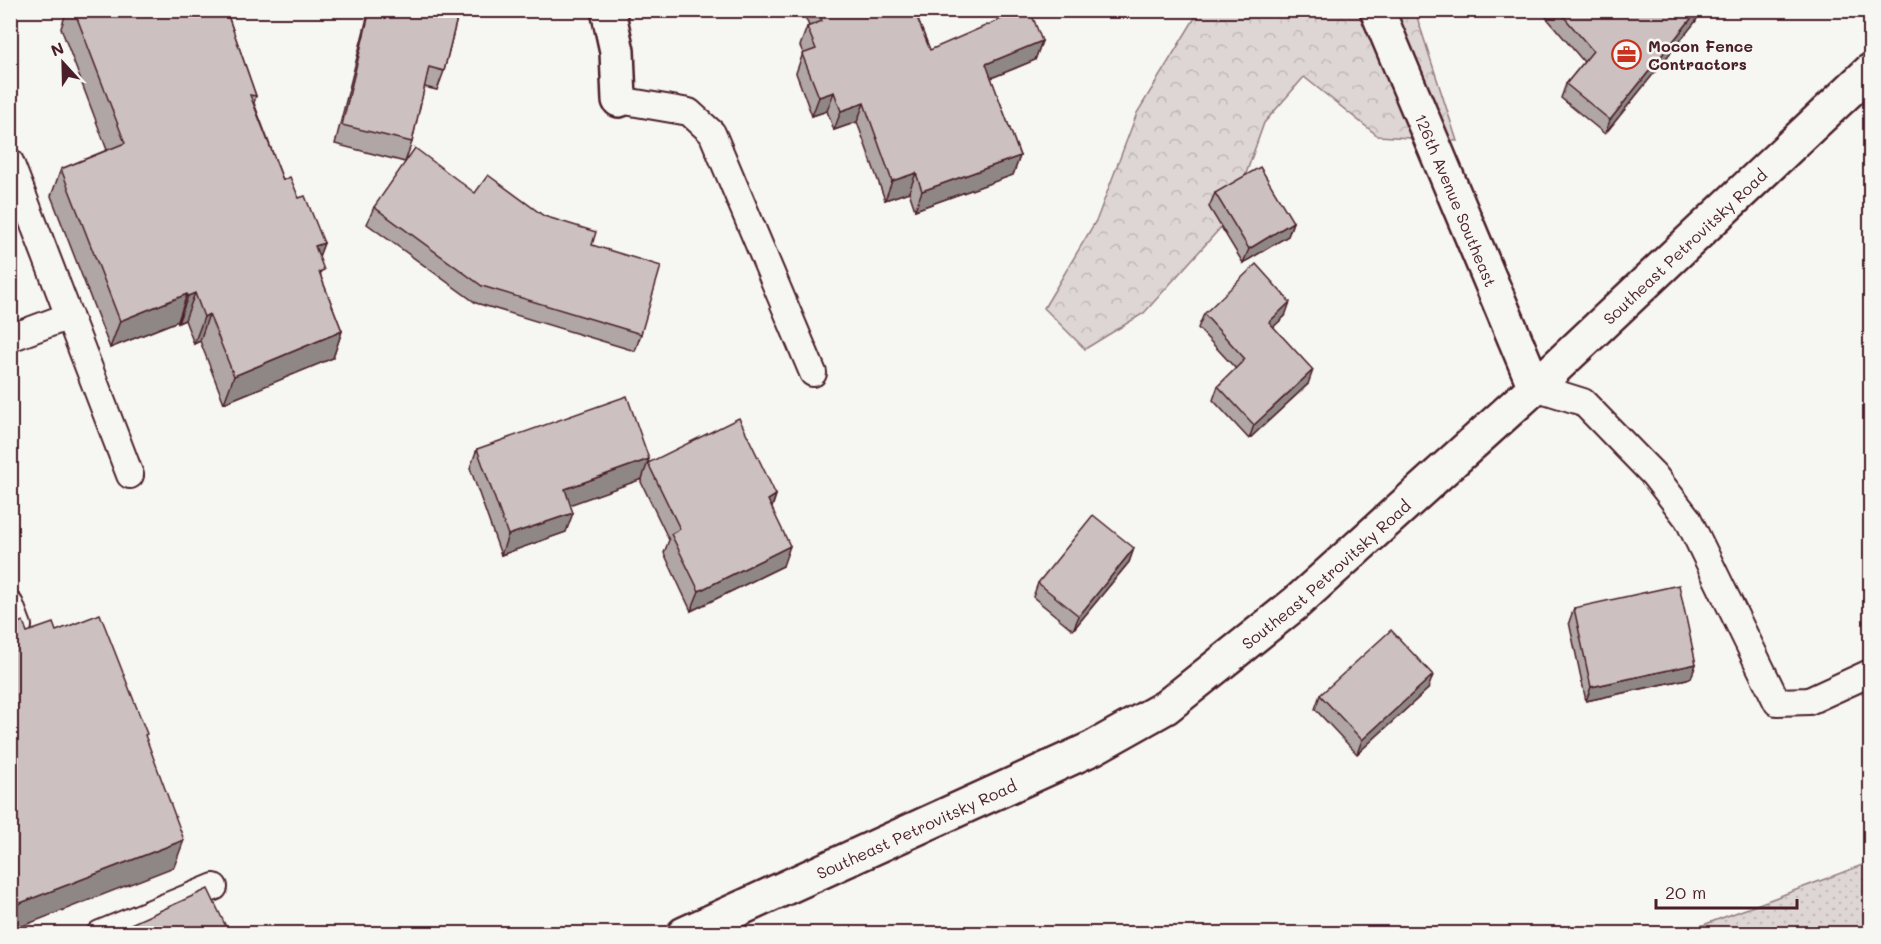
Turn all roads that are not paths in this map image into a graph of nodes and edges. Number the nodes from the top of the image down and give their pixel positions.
1 (608, 10) edge
2 (1377, 10) edge
3 (1870, 71) edge
4 (619, 100) joint
5 (10, 162) edge
6 (69, 316) junction
7 (10, 338) edge
8 (813, 374) dead end
9 (1535, 387) junction
10 (130, 475) dead end
11 (1870, 673) edge
12 (214, 887) dead end
13 (100, 933) edge
14 (684, 933) edge

1 - 4 main road
2 - 9 main road, 126th Avenue Southeast
3 - 9 main road, Southeast Petrovitsky Road
4 - 8 lane
5 - 6 lane
6 - 7 lane
6 - 10 lane
9 - 11 lane
9 - 14 main road, Southeast Petrovitsky Road
12 - 13 lane

